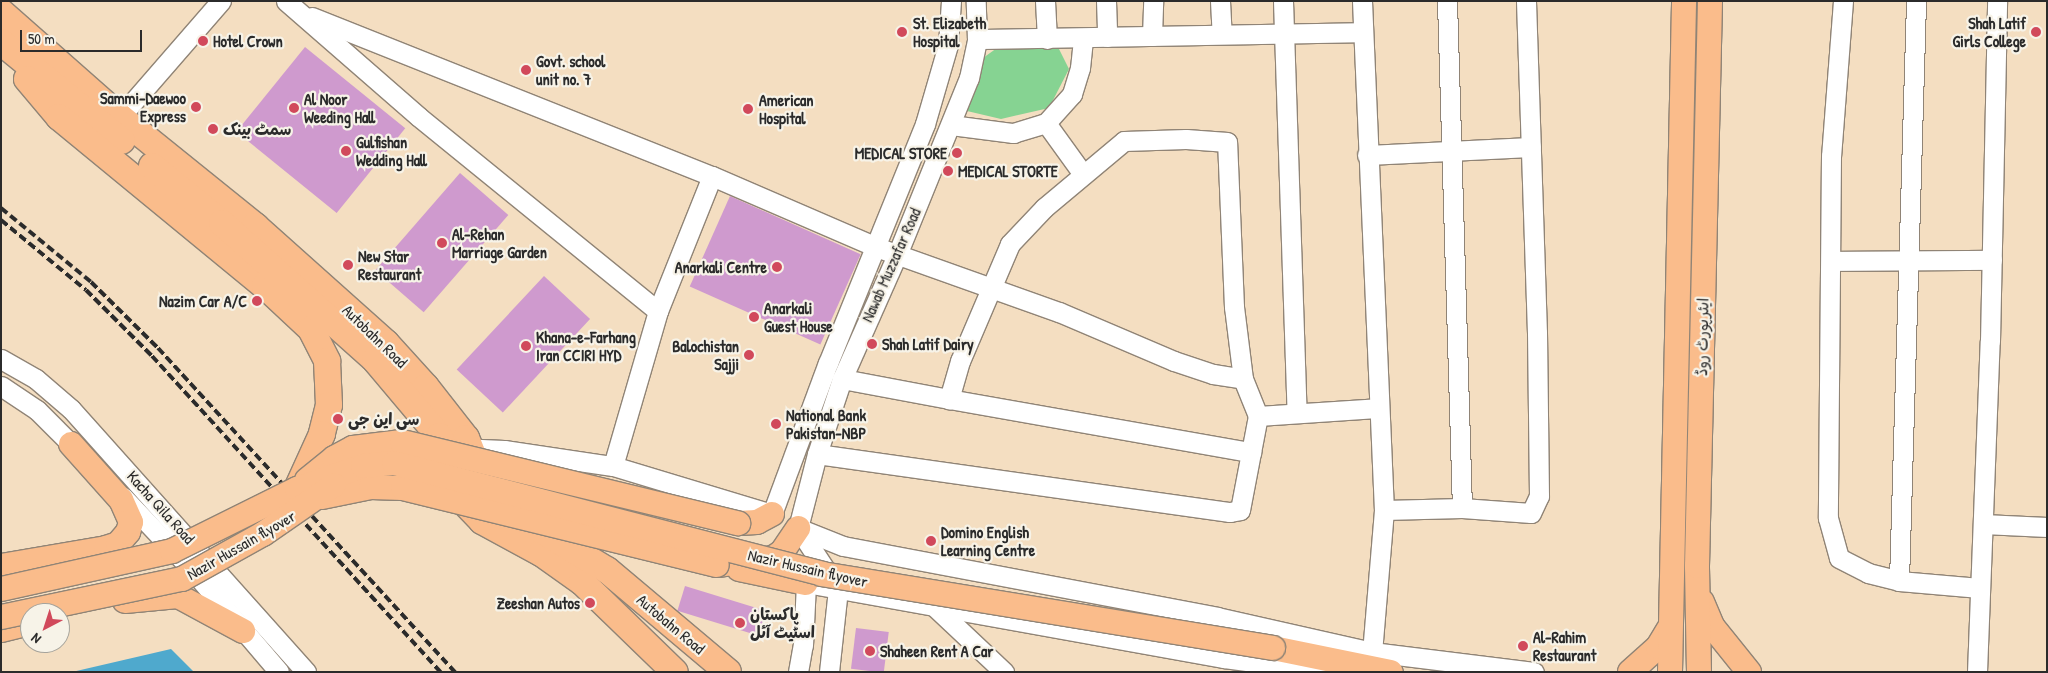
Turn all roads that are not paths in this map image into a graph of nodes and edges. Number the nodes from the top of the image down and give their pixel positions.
1 (221, 1) edge
2 (951, 1) edge
3 (976, 1) edge
4 (1045, 1) edge
5 (1106, 1) edge
6 (1153, 1) edge
7 (1220, 1) edge
8 (1283, 1) edge
9 (1362, 1) edge
10 (1447, 1) edge
11 (1526, 1) edge
12 (1684, 1) edge
13 (1710, 1) edge
14 (1843, 1) edge
15 (1916, 1) edge
16 (1997, 1) edge
17 (292, 7) edge
18 (1, 12) edge
19 (1363, 32) junction
20 (1285, 33) junction
21 (1222, 34) junction
22 (1152, 36) junction
23 (1107, 37) junction
24 (1083, 38) junction
25 (977, 39) junction
26 (1047, 39) junction
27 (1, 42) edge
28 (1, 50) edge
29 (120, 117) junction
30 (1046, 123) junction
31 (951, 125) junction
32 (1531, 147) junction
33 (1452, 152) junction
34 (1367, 155) junction
35 (1082, 173) junction
36 (712, 176) junction
37 (876, 247) junction
38 (897, 255) junction
39 (1906, 260) junction
40 (1992, 260) junction
41 (1831, 261) junction
42 (992, 287) junction
43 (658, 311) junction
44 (1, 359) edge
45 (842, 379) junction
46 (1243, 379) junction
47 (1, 386) edge
48 (949, 400) junction
49 (1377, 408) junction
50 (1297, 413) junction
51 (1258, 416) junction
52 (71, 444) junction
53 (443, 447) junction
54 (470, 448) junction
55 (1251, 452) junction
56 (817, 454) junction
57 (613, 466) junction
58 (350, 471) junction
59 (296, 489) junction
60 (322, 497) junction
61 (1462, 508) junction
62 (1384, 510) junction
63 (772, 514) junction
64 (1983, 524) junction
65 (2047, 527) edge
66 (798, 528) junction
67 (782, 552) junction
68 (717, 565) junction
69 (1, 566) edge
70 (1899, 581) junction
71 (806, 583) junction
72 (1980, 588) junction
73 (1, 589) edge
74 (838, 589) junction
75 (1699, 596) junction
76 (935, 607) junction
77 (70, 614) edge
78 (1, 617) edge
79 (20, 625) edge
80 (1669, 629) junction
81 (1, 630) edge
82 (243, 631) junction
83 (1273, 648) junction
84 (1372, 652) junction
85 (1317, 671) edge
86 (279, 672) edge
87 (306, 672) edge
88 (675, 672) edge
89 (728, 672) edge
90 (798, 672) edge
91 (828, 672) edge
92 (1004, 672) edge
93 (1391, 672) edge
94 (1534, 672) edge
95 (1630, 672) edge
96 (1670, 672) edge
97 (1699, 672) edge
98 (1749, 672) edge
99 (1976, 672) edge

1 - 29 street
2 - 37 street, Nawab Muzzafar Road
3 - 25 street, Nawab Muzzafar Road
4 - 26 street
5 - 23 street
6 - 22 street
7 - 21 street
8 - 20 street
9 - 19 street
10 - 33 street
11 - 32 street
12 - 80 main road, ایئرپورٹ روڈ
13 - 75 main road, ایئرپورٹ روڈ
14 - 41 street
15 - 39 street
16 - 40 street
17 - 36 street
17 - 43 street
18 - 29 highway, Autobahn Road
19 - 20 street
19 - 34 street
20 - 21 street
20 - 50 street
21 - 22 street
22 - 23 street
23 - 24 street
24 - 26 street
24 - 30 street
25 - 26 street
25 - 31 street, Nawab Muzzafar Road
27 - 53 highway, Autobahn Road
28 - 59 highway
29 - 54 highway, Autobahn Road
30 - 31 street
30 - 35 street
31 - 38 street, Nawab Muzzafar Road
32 - 33 street
32 - 61 street
33 - 34 street
33 - 61 street
34 - 49 street
35 - 42 street
35 - 46 street
36 - 37 street
36 - 43 street
37 - 38 street
37 - 63 street, Nawab Muzzafar Road
38 - 42 street
38 - 45 street, Nawab Muzzafar Road
39 - 40 street
39 - 41 street
39 - 70 street
40 - 64 street
41 - 70 street
42 - 46 street
42 - 48 street
43 - 57 street
44 - 87 street, Kacha Qila Road
45 - 48 street
45 - 56 street, Nawab Muzzafar Road
46 - 51 street
47 - 52 street, Kacha Qila Road
48 - 55 street
49 - 50 street
49 - 62 street
50 - 51 street
51 - 55 street
52 - 69 main road
52 - 82 street, Kacha Qila Road
53 - 54 street
53 - 88 highway, Autobahn Road
54 - 57 street
54 - 89 highway, Autobahn Road
55 - 56 street
56 - 66 street, Nawab Muzzafar Road
57 - 63 street
58 - 59 main road, Nazir Hussain flyover, bridge
58 - 60 main road, Nazir Hussain flyover, bridge
58 - 83 main road, Nazir Hussain flyover, bridge
59 - 63 main road, bridge
59 - 73 main road, Nazir Hussain flyover, bridge
60 - 68 main road, bridge
60 - 78 main road, Nazir Hussain flyover, bridge
61 - 62 street
62 - 84 street
64 - 65 street
64 - 72 street
66 - 67 main road
66 - 74 street
66 - 84 street
67 - 68 main road
67 - 71 street
68 - 71 main road
70 - 72 street
71 - 74 street
71 - 90 street
72 - 99 street
74 - 76 street
74 - 91 street
75 - 97 main road, ایئرپورٹ روڈ
75 - 98 main road
76 - 85 street
76 - 92 street
77 - 82 main road
79 - 81 main road
80 - 95 main road
80 - 96 main road, ایئرپورٹ روڈ
82 - 86 street, Kacha Qila Road
83 - 84 main road
83 - 93 main road
84 - 94 street

